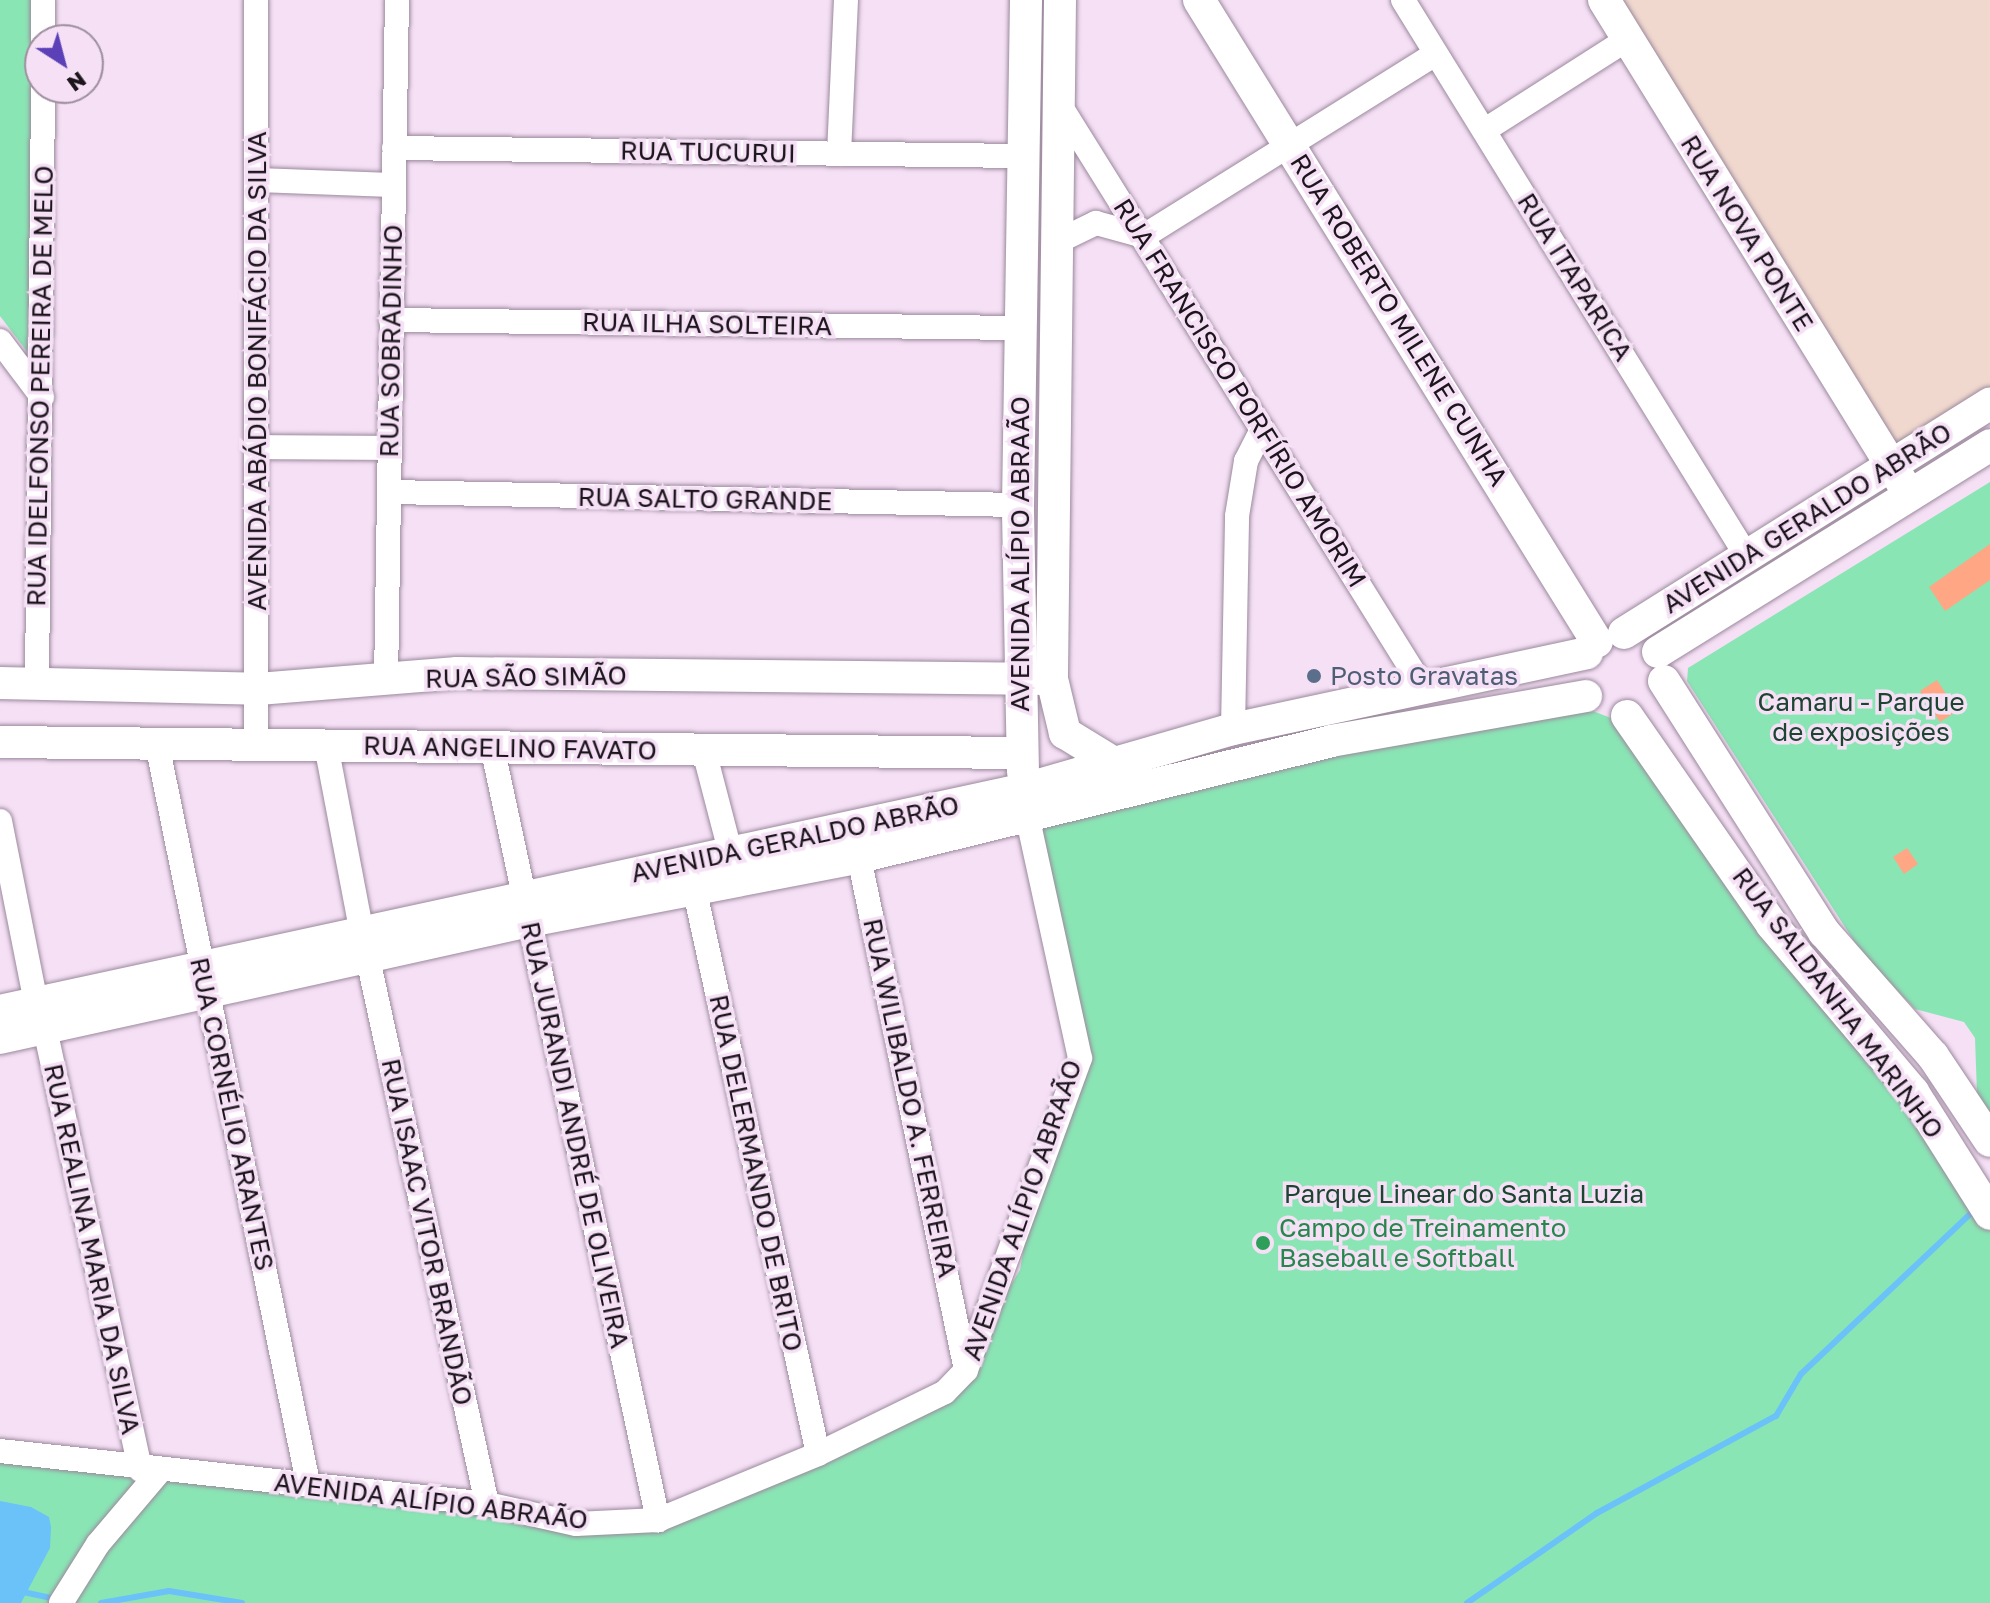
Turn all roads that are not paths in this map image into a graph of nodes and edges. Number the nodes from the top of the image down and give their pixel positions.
1 (43, 0) edge
2 (256, 0) edge
3 (397, 0) edge
4 (846, 0) edge
5 (1026, 0) edge
6 (1060, 0) edge
7 (1199, 0) edge
8 (1403, 0) edge
9 (1604, 0) edge
10 (43, 24) edge
11 (1628, 39) junction
12 (1435, 54) junction
13 (1058, 102) junction
14 (43, 104) edge
15 (1485, 130) junction
16 (1291, 144) junction
17 (394, 148) junction
18 (839, 154) junction
19 (1023, 156) junction
20 (256, 180) junction
21 (393, 185) junction
22 (1144, 236) junction
23 (1061, 240) junction
24 (1023, 243) junction
25 (391, 320) junction
26 (1023, 328) junction
27 (0, 341) edge
28 (42, 397) junction
29 (1990, 403) edge
30 (1262, 429) junction
31 (1990, 445) edge
32 (255, 447) junction
33 (387, 448) junction
34 (1890, 465) junction
35 (391, 492) junction
36 (1909, 494) junction
37 (1018, 505) junction
38 (1746, 555) junction
39 (1603, 643) junction
40 (1661, 666) junction
41 (1019, 678) junction
42 (1052, 679) junction
43 (386, 682) junction
44 (0, 683) edge
45 (37, 684) junction
46 (1422, 686) junction
47 (258, 689) junction
48 (1586, 696) junction
49 (1326, 709) junction
50 (1627, 716) junction
51 (1233, 729) junction
52 (1331, 741) junction
53 (0, 742) edge
54 (256, 743) junction
55 (157, 744) junction
56 (326, 745) junction
57 (493, 751) junction
58 (704, 751) junction
59 (1020, 753) junction
60 (1114, 763) junction
61 (1026, 802) junction
62 (0, 821) edge
63 (852, 826) junction
64 (730, 851) junction
65 (860, 857) junction
66 (695, 892) junction
67 (527, 910) junction
68 (365, 946) junction
69 (205, 981) junction
70 (0, 1011) edge
71 (41, 1016) junction
72 (0, 1038) edge
73 (1990, 1141) edge
74 (1990, 1214) edge
75 (966, 1370) junction
76 (0, 1451) edge
77 (818, 1454) junction
78 (150, 1470) junction
79 (308, 1483) junction
80 (487, 1504) junction
81 (658, 1520) junction
82 (65, 1596) edge

1 - 10 street
2 - 20 street, AVENIDA ABÁDIO BONIFÁCIO DA SILVA
3 - 17 street, RUA SOBRADINHO
4 - 18 street
5 - 19 street, AVENIDA ALÍPIO ABRAÃO
6 - 13 street, AVENIDA ALÍPIO ABRAÃO
7 - 16 street, RUA ROBERTO MILENE CUNHA
8 - 12 street, RUA ITAPARICA
9 - 11 street, RUA NOVA PONTE
11 - 15 street
11 - 34 street, RUA NOVA PONTE
12 - 15 street, RUA ITAPARICA
12 - 16 street
13 - 22 street, RUA FRANCISCO PORFÍRIO AMORIM
13 - 23 street, AVENIDA ALÍPIO ABRAÃO
14 - 28 street, RUA IDELFONSO PEREIRA DE MELO
15 - 38 street, RUA ITAPARICA
16 - 22 street
16 - 39 street, RUA ROBERTO MILENE CUNHA
17 - 18 street, RUA TUCURUI
17 - 21 street, RUA SOBRADINHO
18 - 19 street, RUA TUCURUI
19 - 24 street, AVENIDA ALÍPIO ABRAÃO
20 - 21 street
20 - 32 street, AVENIDA ABÁDIO BONIFÁCIO DA SILVA
21 - 25 street, RUA SOBRADINHO
22 - 23 street
22 - 30 street, RUA FRANCISCO PORFÍRIO AMORIM
23 - 24 street
23 - 42 street, AVENIDA ALÍPIO ABRAÃO
24 - 26 street, AVENIDA ALÍPIO ABRAÃO
25 - 26 street, RUA ILHA SOLTEIRA
25 - 33 street, RUA SOBRADINHO
26 - 37 street, AVENIDA ALÍPIO ABRAÃO
27 - 28 street
28 - 45 street, RUA IDELFONSO PEREIRA DE MELO
29 - 34 street, AVENIDA GERALDO ABRÃO
30 - 46 street, RUA FRANCISCO PORFÍRIO AMORIM
30 - 51 street
31 - 36 street, AVENIDA GERALDO ABRÃO
32 - 33 street
32 - 47 street, AVENIDA ABÁDIO BONIFÁCIO DA SILVA
33 - 35 street, RUA SOBRADINHO
34 - 36 street, RUA NOVA PONTE
34 - 38 street, AVENIDA GERALDO ABRÃO
35 - 37 street, RUA SALTO GRANDE
35 - 43 street, RUA SOBRADINHO
36 - 40 street, AVENIDA GERALDO ABRÃO
37 - 41 street, AVENIDA ALÍPIO ABRAÃO
38 - 39 street, AVENIDA GERALDO ABRÃO
39 - 40 street, AVENIDA GERALDO ABRÃO
39 - 46 street, AVENIDA GERALDO ABRÃO
39 - 48 street
40 - 50 street, AVENIDA GERALDO ABRÃO
40 - 73 street
41 - 42 street, RUA SÃO SIMÃO
41 - 43 street, RUA SÃO SIMÃO
41 - 59 street, AVENIDA ALÍPIO ABRAÃO
42 - 60 street, AVENIDA ALÍPIO ABRAÃO
43 - 47 street, RUA SÃO SIMÃO
44 - 45 street, RUA SÃO SIMÃO
45 - 47 street, RUA SÃO SIMÃO
46 - 49 street, AVENIDA GERALDO ABRÃO
47 - 54 street, AVENIDA ABÁDIO BONIFÁCIO DA SILVA
48 - 50 street
48 - 52 street, AVENIDA GERALDO ABRÃO
49 - 51 street, AVENIDA GERALDO ABRÃO
49 - 52 street
50 - 74 street, RUA SALDANHA MARINHO
51 - 60 street, AVENIDA GERALDO ABRÃO
52 - 61 street, AVENIDA GERALDO ABRÃO
53 - 55 street, RUA ANGELINO FAVATO
54 - 55 street, RUA ANGELINO FAVATO
54 - 56 street, RUA ANGELINO FAVATO
55 - 69 street, RUA CORNÉLIO ARANTES
56 - 57 street, RUA ANGELINO FAVATO
56 - 68 street, RUA ISAAC VITOR BRANDÃO
57 - 58 street, RUA ANGELINO FAVATO
57 - 67 street, RUA JURANDI ANDRÉ DE OLIVEIRA
58 - 59 street, RUA ANGELINO FAVATO
58 - 64 street
59 - 61 street, AVENIDA ALÍPIO ABRAÃO
60 - 61 street, AVENIDA GERALDO ABRÃO
61 - 63 street, AVENIDA GERALDO ABRÃO
61 - 65 street, AVENIDA GERALDO ABRÃO
61 - 75 street, AVENIDA ALÍPIO ABRAÃO
62 - 71 street, RUA REALINA MARIA DA SILVA
63 - 64 street, AVENIDA GERALDO ABRÃO
63 - 65 street, RUA WILIBALDO A. FERREIRA
64 - 67 street, AVENIDA GERALDO ABRÃO
65 - 66 street, AVENIDA GERALDO ABRÃO
65 - 75 street, RUA WILIBALDO A. FERREIRA
66 - 67 street, AVENIDA GERALDO ABRÃO
66 - 77 street, RUA DELERMANDO DE BRITO
67 - 68 street, AVENIDA GERALDO ABRÃO
67 - 81 street, RUA JURANDI ANDRÉ DE OLIVEIRA
68 - 69 street, AVENIDA GERALDO ABRÃO
68 - 80 street, RUA ISAAC VITOR BRANDÃO
69 - 71 street, AVENIDA GERALDO ABRÃO
69 - 79 street, RUA CORNÉLIO ARANTES
70 - 71 street, AVENIDA GERALDO ABRÃO
71 - 72 street, AVENIDA GERALDO ABRÃO
71 - 78 street, RUA REALINA MARIA DA SILVA
75 - 77 street, AVENIDA ALÍPIO ABRAÃO
76 - 78 street, AVENIDA ALÍPIO ABRAÃO
77 - 81 street, AVENIDA ALÍPIO ABRAÃO
78 - 79 street, AVENIDA ALÍPIO ABRAÃO
78 - 82 street
79 - 80 street, AVENIDA ALÍPIO ABRAÃO
80 - 81 street, AVENIDA ALÍPIO ABRAÃO

